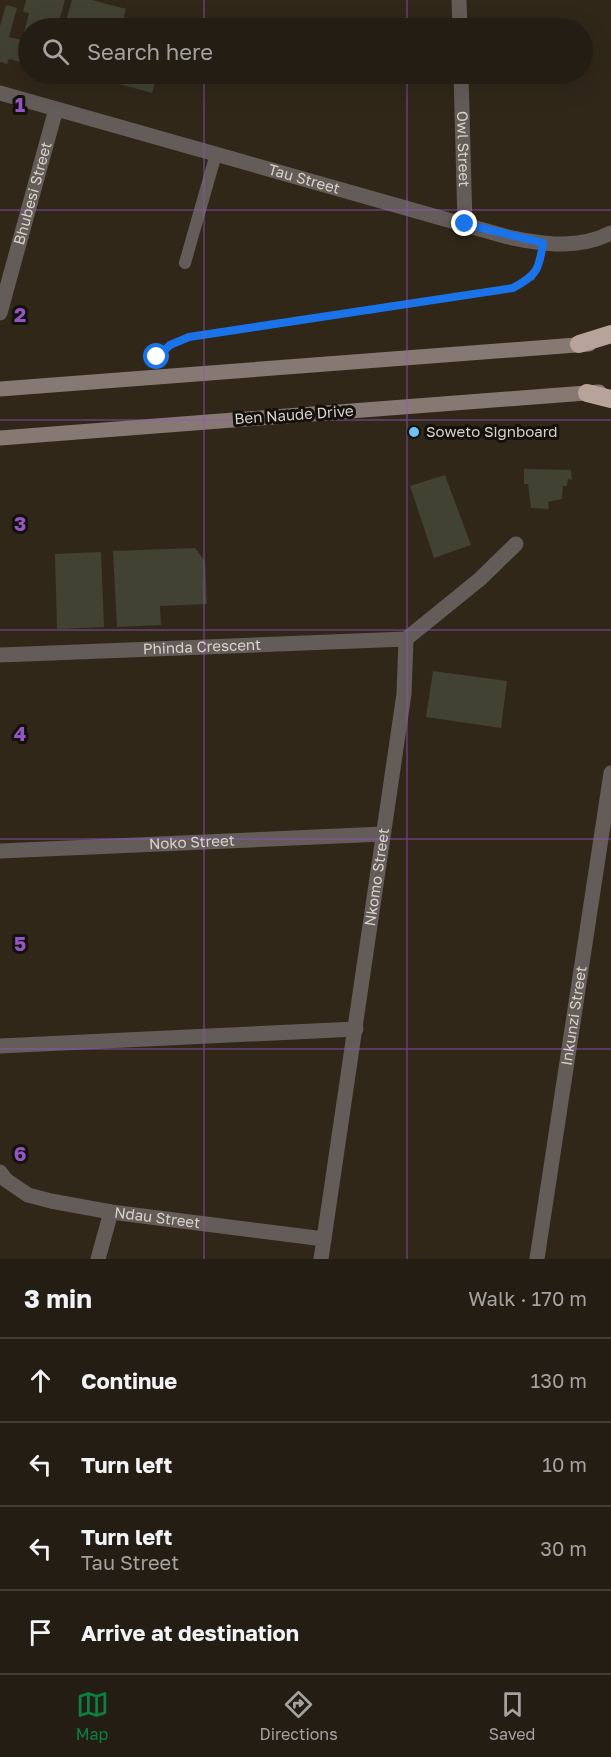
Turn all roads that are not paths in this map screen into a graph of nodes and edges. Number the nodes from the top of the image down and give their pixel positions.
1 (459, 0) edge
2 (460, 18) edge
3 (461, 84) edge
4 (0, 93) edge
5 (56, 109) junction
6 (216, 154) junction
7 (465, 224) junction
8 (611, 233) edge
9 (185, 263) dead end
10 (0, 313) edge
11 (611, 334) edge
12 (611, 342) edge
13 (579, 344) junction
14 (0, 389) edge
15 (611, 391) edge
16 (587, 393) junction
17 (611, 399) edge
18 (0, 438) edge
19 (516, 544) dead end
20 (406, 639) junction
21 (0, 655) edge
22 (611, 773) edge
23 (383, 834) junction
24 (0, 851) edge
25 (356, 1029) junction
26 (0, 1046) edge
27 (0, 1172) edge
28 (111, 1212) junction
29 (324, 1239) junction
30 (98, 1259) edge
31 (321, 1259) edge
32 (537, 1259) edge

1 - 2 street
3 - 7 street, Owl Street
4 - 5 street, Tau Street
5 - 6 street, Tau Street
5 - 10 street, Bhubesi Street
6 - 7 street, Tau Street
6 - 9 lane
7 - 8 street, Tau Street
11 - 13 highway
12 - 13 main road
13 - 14 main road
15 - 16 main road, Ben Naude Drive
16 - 17 highway
16 - 18 main road, Ben Naude Drive
19 - 20 street
20 - 21 street, Phinda Crescent
20 - 23 street, Nkomo Street
22 - 32 street, Inkunzi Street
23 - 24 street, Noko Street
23 - 25 street, Nkomo Street
25 - 26 street
25 - 29 street, Nkomo Street
27 - 28 street, Ndau Street
28 - 29 street, Ndau Street
28 - 30 street
29 - 31 street, Nkomo Street

